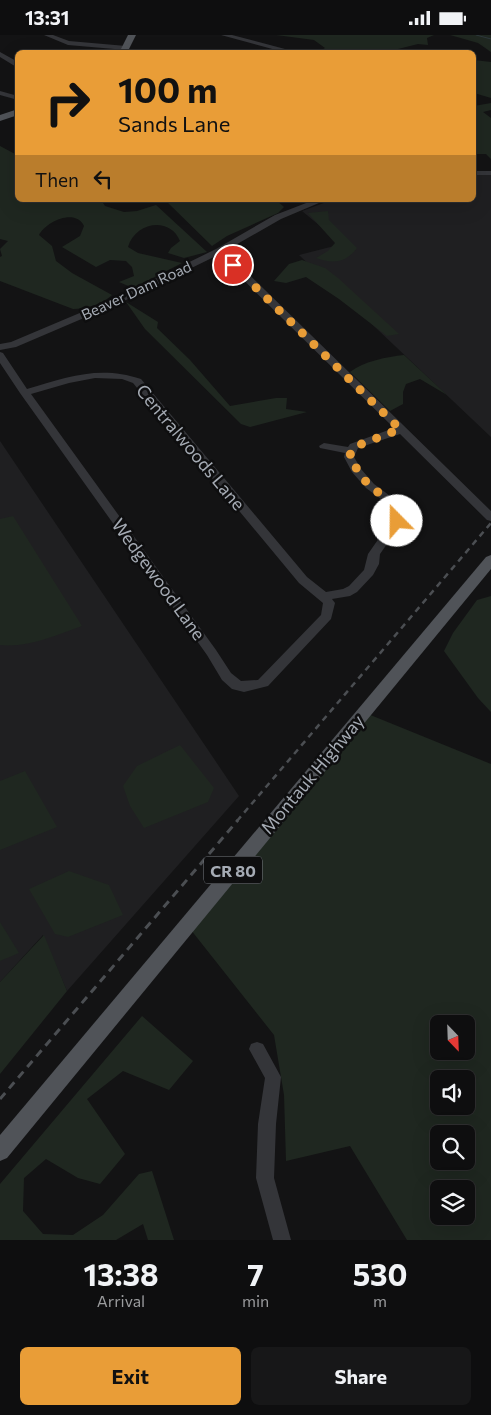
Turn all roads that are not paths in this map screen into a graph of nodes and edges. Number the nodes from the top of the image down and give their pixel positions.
1 (46, 35) edge
2 (132, 35) edge
3 (224, 35) edge
4 (118, 50) edge
5 (125, 50) edge
6 (276, 50) edge
7 (0, 54) edge
8 (15, 64) edge
9 (15, 87) edge
10 (1, 94) edge
11 (15, 97) edge
12 (15, 113) edge
13 (0, 118) edge
14 (476, 173) edge
15 (491, 173) edge
16 (317, 202) edge
17 (218, 251) junction
18 (0, 347) edge
19 (0, 355) edge
20 (25, 393) junction
21 (400, 429) junction
22 (324, 446) dead end
23 (351, 451) junction
24 (491, 517) edge
25 (491, 560) edge
26 (324, 596) junction
27 (257, 1049) dead end
28 (0, 1151) edge
29 (282, 1240) edge

1 - 4 street
2 - 5 main road
3 - 6 street
7 - 8 street
9 - 10 street
10 - 11 street
12 - 13 main road
14 - 15 street
16 - 17 street, Beaver Dam Road
17 - 18 street, Beaver Dam Road
17 - 21 street
19 - 20 street, Wedgewood Lane
20 - 26 street, Centralwoods Lane
20 - 26 street, Wedgewood Lane
21 - 23 street
21 - 24 street
22 - 23 street
23 - 26 street
25 - 28 main road, Montauk Highway / CR 80
27 - 29 street

